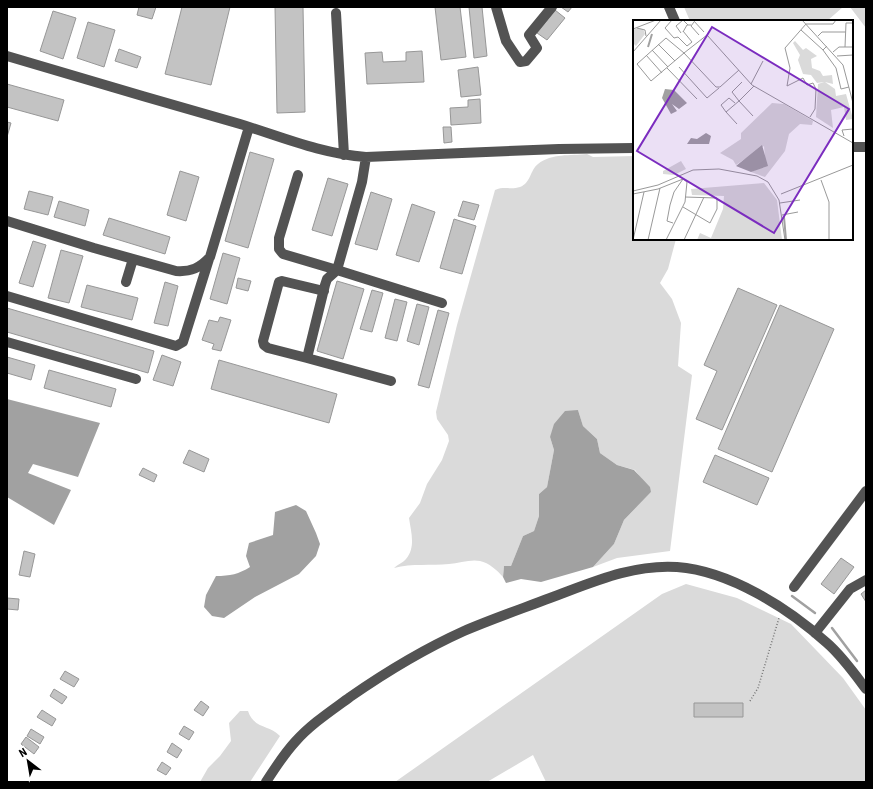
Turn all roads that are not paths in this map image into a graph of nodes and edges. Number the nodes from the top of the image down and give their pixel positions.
1 (496, 7) edge
2 (552, 7) edge
3 (669, 7) edge
4 (336, 13) dead end
5 (675, 20) edge
6 (7, 56) edge
7 (249, 127) junction
8 (853, 147) edge
9 (866, 147) edge
10 (633, 148) edge
11 (344, 155) junction
12 (366, 157) junction
13 (298, 175) dead end
14 (7, 221) edge
15 (210, 257) junction
16 (133, 259) junction
17 (337, 270) junction
18 (126, 282) dead end
19 (324, 291) junction
20 (7, 296) edge
21 (442, 302) dead end
22 (7, 342) edge
23 (307, 358) junction
24 (136, 379) dead end
25 (390, 381) dead end
26 (866, 491) edge
27 (866, 580) edge
28 (794, 587) dead end
29 (815, 633) junction
30 (863, 678) edge
31 (866, 689) edge
32 (266, 782) edge

1 - 2 street
3 - 5 street
4 - 11 street
6 - 7 street
7 - 11 street
7 - 15 street
8 - 9 street
10 - 12 street
11 - 12 street
12 - 17 street
13 - 17 street
14 - 16 street
15 - 16 street
15 - 20 street
16 - 18 street
17 - 19 street
17 - 21 street
19 - 23 street
19 - 23 street
22 - 24 street
23 - 25 street
26 - 28 street
27 - 29 street
29 - 30 street
29 - 32 street
30 - 31 street

